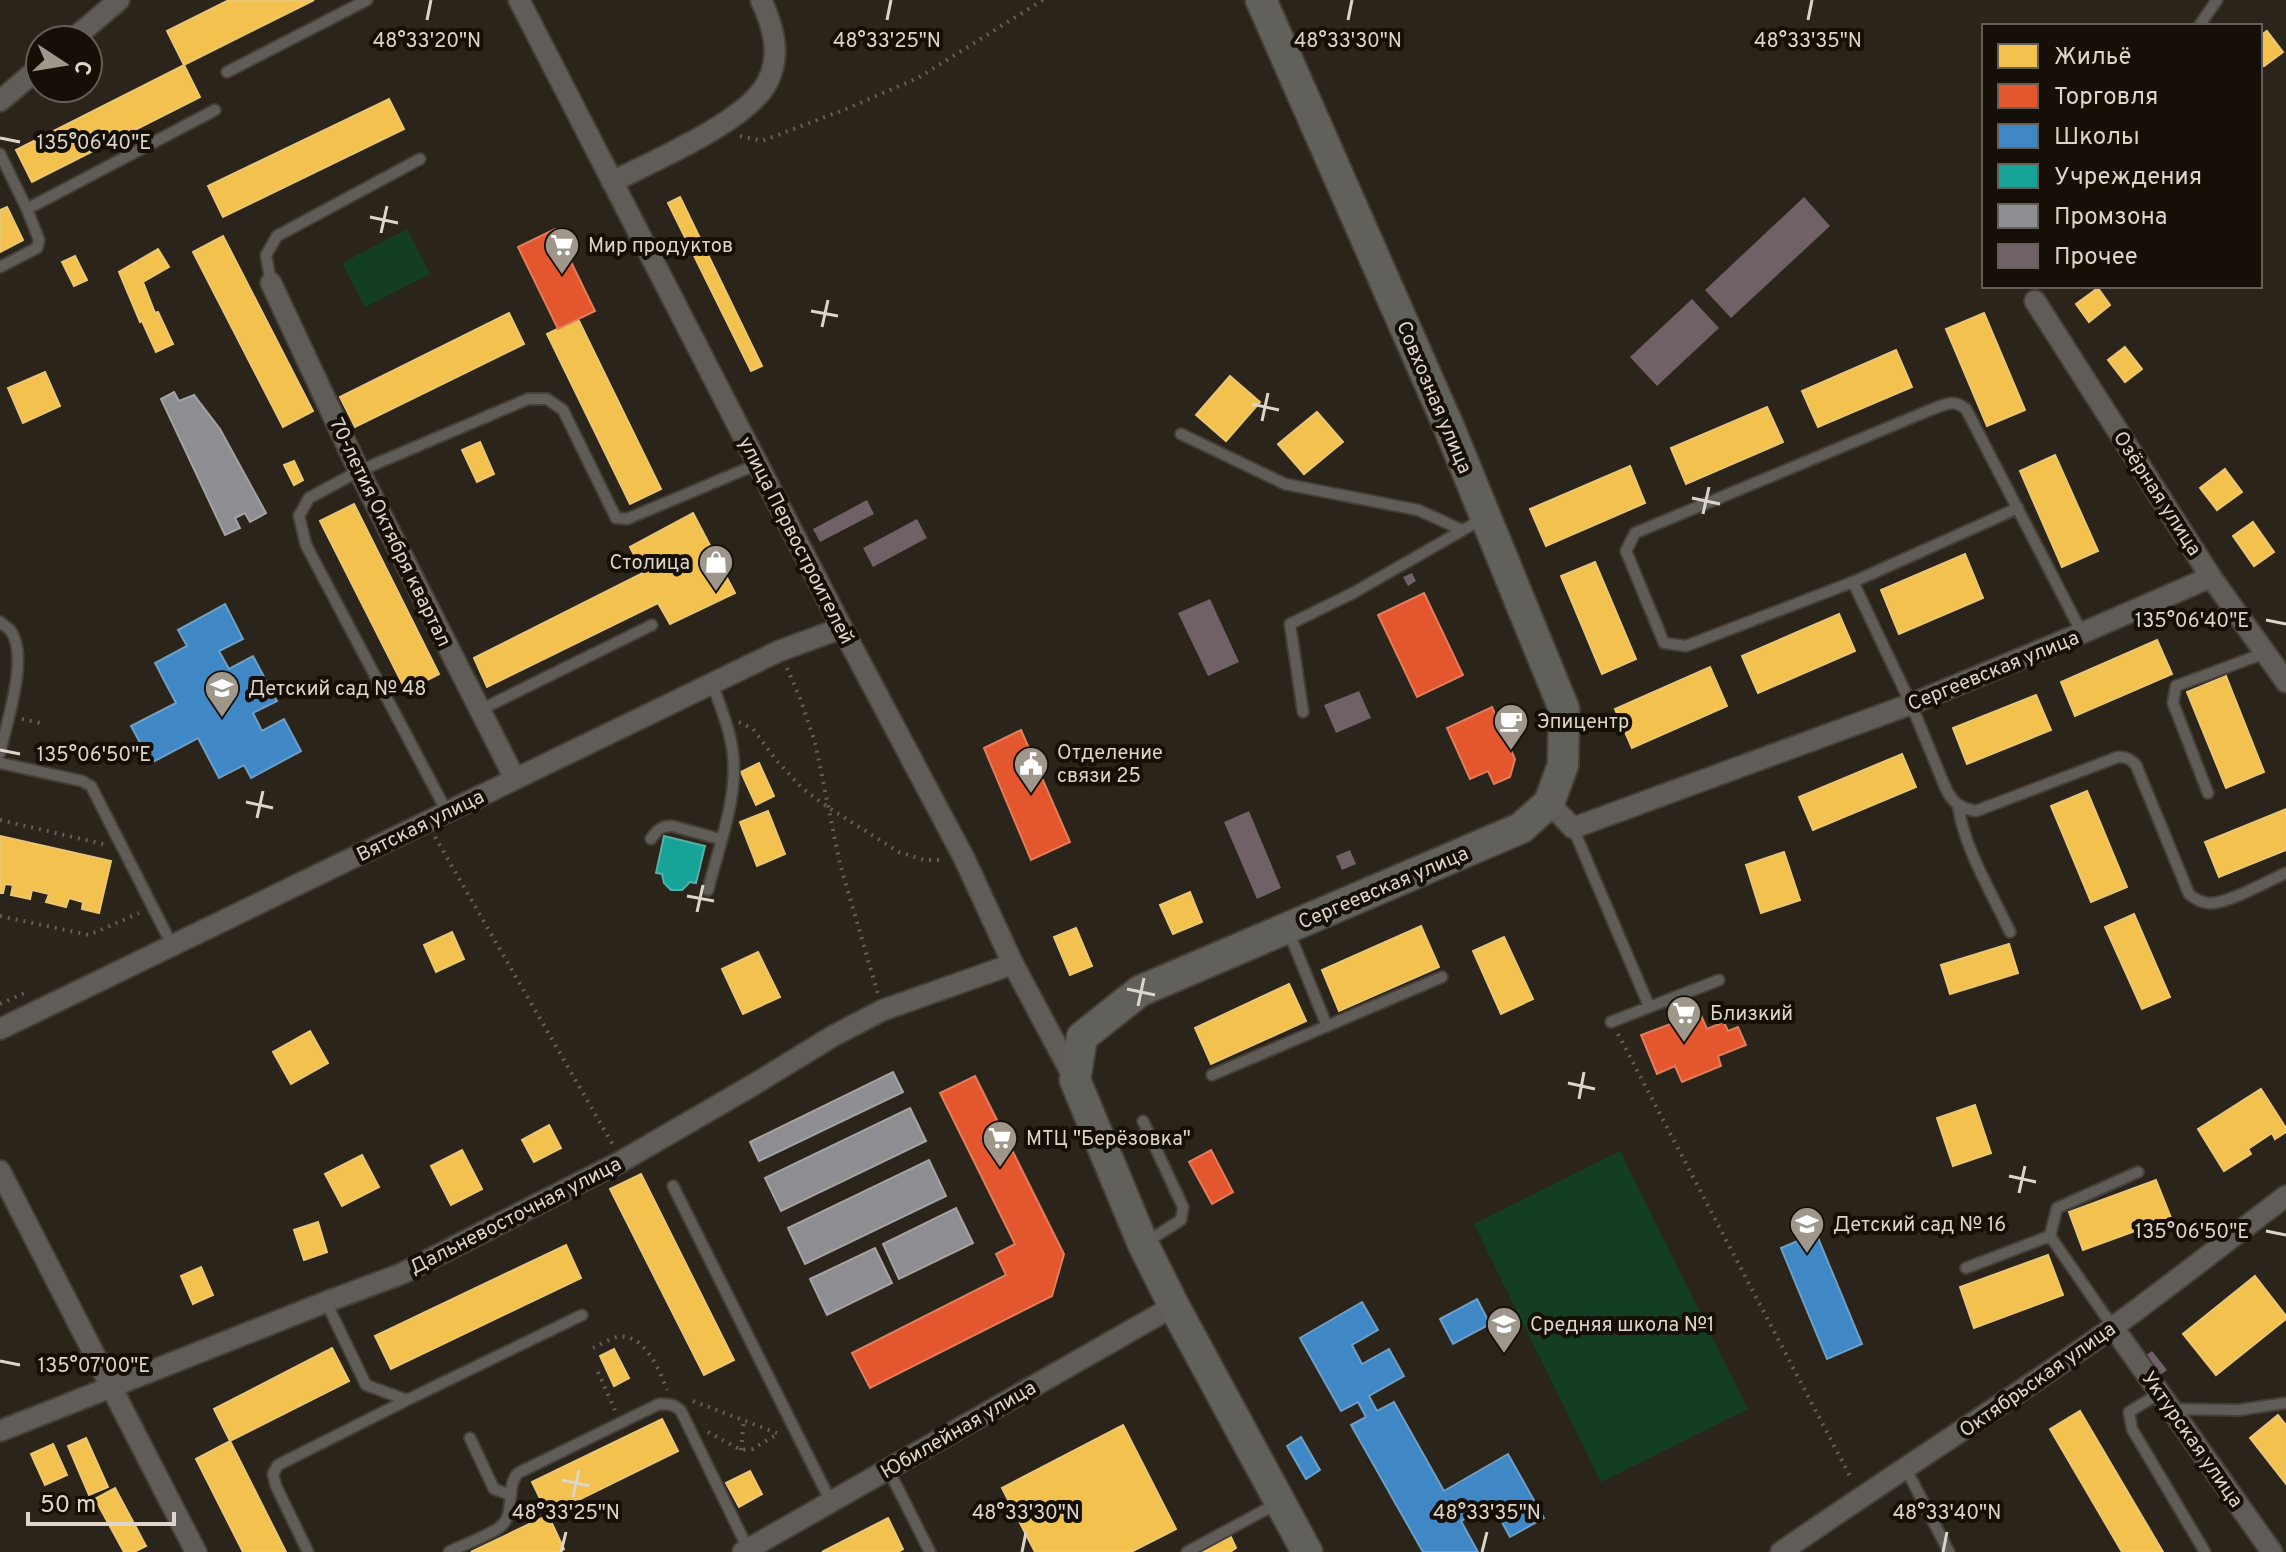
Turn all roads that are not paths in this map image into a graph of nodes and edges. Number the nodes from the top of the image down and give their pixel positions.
1 (119, 0) edge
2 (367, 0) edge
3 (519, 0) edge
4 (761, 0) edge
5 (1261, 0) edge
6 (2217, 0) edge
7 (91, 24) edge
8 (2200, 24) edge
9 (227, 72) dead end
10 (24, 81) edge
11 (0, 101) edge
12 (215, 110) dead end
13 (0, 154) edge
14 (420, 159) dead end
15 (612, 182) junction
16 (27, 209) junction
17 (0, 267) edge
18 (271, 283) joint
19 (2032, 294) edge
20 (1181, 434) dead end
21 (758, 464) junction
22 (359, 471) junction
23 (2018, 508) junction
24 (1474, 524) junction
25 (2211, 577) junction
26 (1853, 582) junction
27 (0, 622) edge
28 (652, 625) dead end
29 (842, 628) junction
30 (2082, 633) junction
31 (2265, 653) junction
32 (2286, 682) edge
33 (712, 683) junction
34 (1911, 704) junction
35 (480, 710) junction
36 (1303, 712) dead end
37 (0, 753) edge
38 (0, 763) edge
39 (515, 779) junction
40 (2208, 793) dead end
41 (1549, 803) junction
42 (1958, 806) junction
43 (447, 812) junction
44 (1573, 828) junction
45 (651, 839) dead end
46 (720, 839) junction
47 (2286, 873) edge
48 (708, 890) dead end
49 (1287, 928) junction
50 (2010, 932) dead end
51 (172, 945) junction
52 (1013, 964) junction
53 (1442, 977) dead end
54 (1719, 980) dead end
55 (1649, 1006) junction
56 (1611, 1022) road end
57 (1327, 1026) junction
58 (0, 1029) edge
59 (1212, 1075) dead end
60 (1075, 1080) junction
61 (1143, 1121) dead end
62 (0, 1171) edge
63 (2138, 1172) dead end
64 (673, 1186) dead end
65 (2286, 1196) edge
66 (2050, 1236) junction
67 (1143, 1244) junction
68 (1966, 1268) dead end
69 (326, 1302) junction
70 (1174, 1306) junction
71 (582, 1315) dead end
72 (2113, 1327) junction
73 (112, 1388) junction
74 (407, 1400) junction
75 (2166, 1401) junction
76 (2286, 1403) edge
77 (0, 1431) edge
78 (470, 1438) dead end
79 (888, 1469) junction
80 (1906, 1469) junction
81 (511, 1495) junction
82 (831, 1502) junction
83 (1280, 1502) junction
84 (745, 1550) edge
85 (196, 1552) edge
86 (308, 1552) edge
87 (449, 1552) edge
88 (930, 1552) edge
89 (1187, 1552) edge
90 (1307, 1552) edge
91 (1781, 1552) edge
92 (1949, 1552) edge
93 (2205, 1552) edge
94 (2272, 1552) edge

1 - 7 street
2 - 9 lane
3 - 15 street, улица Первостроителей
4 - 15 street
5 - 24 main road, Совхозная улица
6 - 8 lane
10 - 11 street
12 - 16 lane
13 - 16 lane
14 - 18 lane
15 - 21 street, улица Первостроителей
16 - 17 lane
18 - 22 street, 70-летия Октября квартал
19 - 25 street, Озёрная улица
20 - 24 lane
21 - 22 lane
21 - 29 street, улица Первостроителей
22 - 35 street, 70-летия Октября квартал
22 - 43 lane
23 - 26 lane
23 - 26 lane
23 - 30 lane
24 - 36 lane
24 - 41 main road, Совхозная улица
25 - 30 street, Сергеевская улица
25 - 31 street, Озёрная улица
26 - 34 lane
27 - 37 lane
28 - 35 lane
29 - 33 street, Вятская улица
29 - 52 street, улица Первостроителей
30 - 34 street, Сергеевская улица
31 - 32 street, Озёрная улица
31 - 40 lane
33 - 39 street, Вятская улица
33 - 46 lane
34 - 42 lane
34 - 44 street, Сергеевская улица
35 - 39 street, 70-летия Октября квартал
38 - 51 lane
39 - 43 street, Вятская улица
41 - 44 street
41 - 49 main road, Сергеевская улица
42 - 47 lane
42 - 50 lane
43 - 51 street, Вятская улица
44 - 55 lane
45 - 46 lane
46 - 48 lane
49 - 57 lane
49 - 60 main road, Сергеевская улица
51 - 58 street, Вятская улица
52 - 60 street, улица Первостроителей
52 - 69 street, Дальневосточная улица
53 - 57 lane
54 - 55 lane
55 - 56 lane
57 - 59 lane
60 - 67 main road
61 - 67 lane
62 - 73 street
63 - 66 lane
64 - 82 lane
65 - 72 street, Октябрьская улица
66 - 68 lane
66 - 72 lane
67 - 70 main road
69 - 73 street, Дальневосточная улица
69 - 74 lane
70 - 79 street, Юбилейная улица
70 - 83 main road
71 - 74 lane
72 - 75 street, Уктурская улица
72 - 80 street, Октябрьская улица
73 - 77 street, Дальневосточная улица
73 - 85 street
74 - 86 lane
75 - 76 lane
75 - 93 lane
75 - 94 street, Уктурская улица
78 - 81 lane
79 - 82 street, Юбилейная улица
79 - 88 lane
80 - 91 street, Октябрьская улица
80 - 92 lane
81 - 84 lane
81 - 87 lane
82 - 84 street, Юбилейная улица
83 - 89 lane
83 - 90 main road

